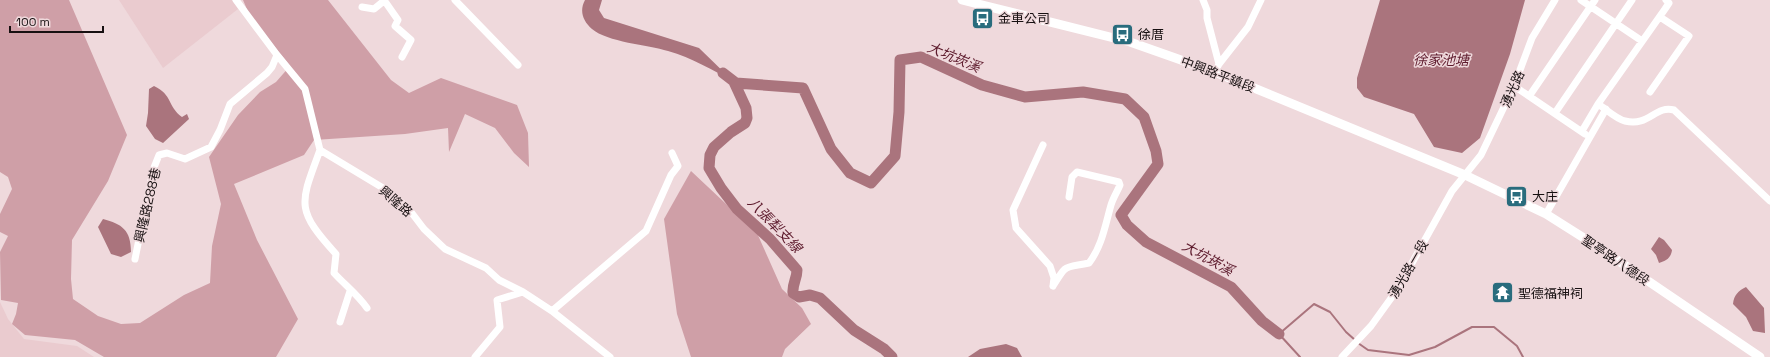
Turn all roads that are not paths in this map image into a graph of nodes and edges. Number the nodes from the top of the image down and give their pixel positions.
1 (236, 0) edge
2 (384, 0) edge
3 (455, 0) edge
4 (962, 0) edge
5 (1203, 0) edge
6 (1261, 0) edge
7 (1555, 0) edge
8 (1581, 0) edge
9 (1595, 0) edge
10 (1632, 0) edge
11 (1666, 0) edge
12 (362, 6) dead end
13 (1591, 7) junction
14 (1660, 17) junction
15 (1616, 24) junction
16 (1642, 41) junction
17 (277, 55) junction
18 (402, 57) dead end
19 (518, 65) dead end
20 (1217, 68) junction
21 (1514, 86) junction
22 (1650, 92) dead end
23 (1530, 95) junction
24 (1598, 104) junction
25 (1606, 109) junction
26 (1555, 112) junction
27 (1582, 131) junction
28 (1590, 137) junction
29 (1043, 145) dead end
30 (320, 150) junction
31 (672, 153) dead end
32 (1465, 175) junction
33 (1068, 197) dead end
34 (1770, 202) edge
35 (1546, 214) junction
36 (134, 259) dead end
37 (350, 292) junction
38 (523, 292) junction
39 (367, 308) dead end
40 (552, 311) junction
41 (340, 322) dead end
42 (475, 357) edge
43 (610, 357) edge
44 (1342, 357) edge
45 (1760, 357) edge

1 - 17 street
2 - 12 street
2 - 18 street
3 - 19 street
4 - 20 street, 中興路平鎮段
5 - 20 street
6 - 20 street
7 - 21 street, 湧光路
8 - 13 street
9 - 13 street
10 - 15 street
11 - 14 street
13 - 15 street
13 - 23 street
14 - 16 street
14 - 22 street
15 - 16 street
15 - 26 street
16 - 24 street
17 - 30 street
17 - 36 street, 興隆路288巷
20 - 32 street, 中興路平鎮段
21 - 23 street
21 - 32 street, 湧光路
23 - 26 street
24 - 25 street
24 - 27 street
25 - 28 street
25 - 34 street
26 - 27 street
27 - 28 street
28 - 35 street
29 - 33 street
30 - 37 street
30 - 38 street, 興隆路
31 - 40 street
32 - 35 street, 聖亭路八德段
32 - 44 street, 湧光路一段
35 - 45 street, 聖亭路八德段
37 - 39 street
37 - 41 street
38 - 40 street, 興隆路
38 - 42 street
40 - 43 street, 興隆路

